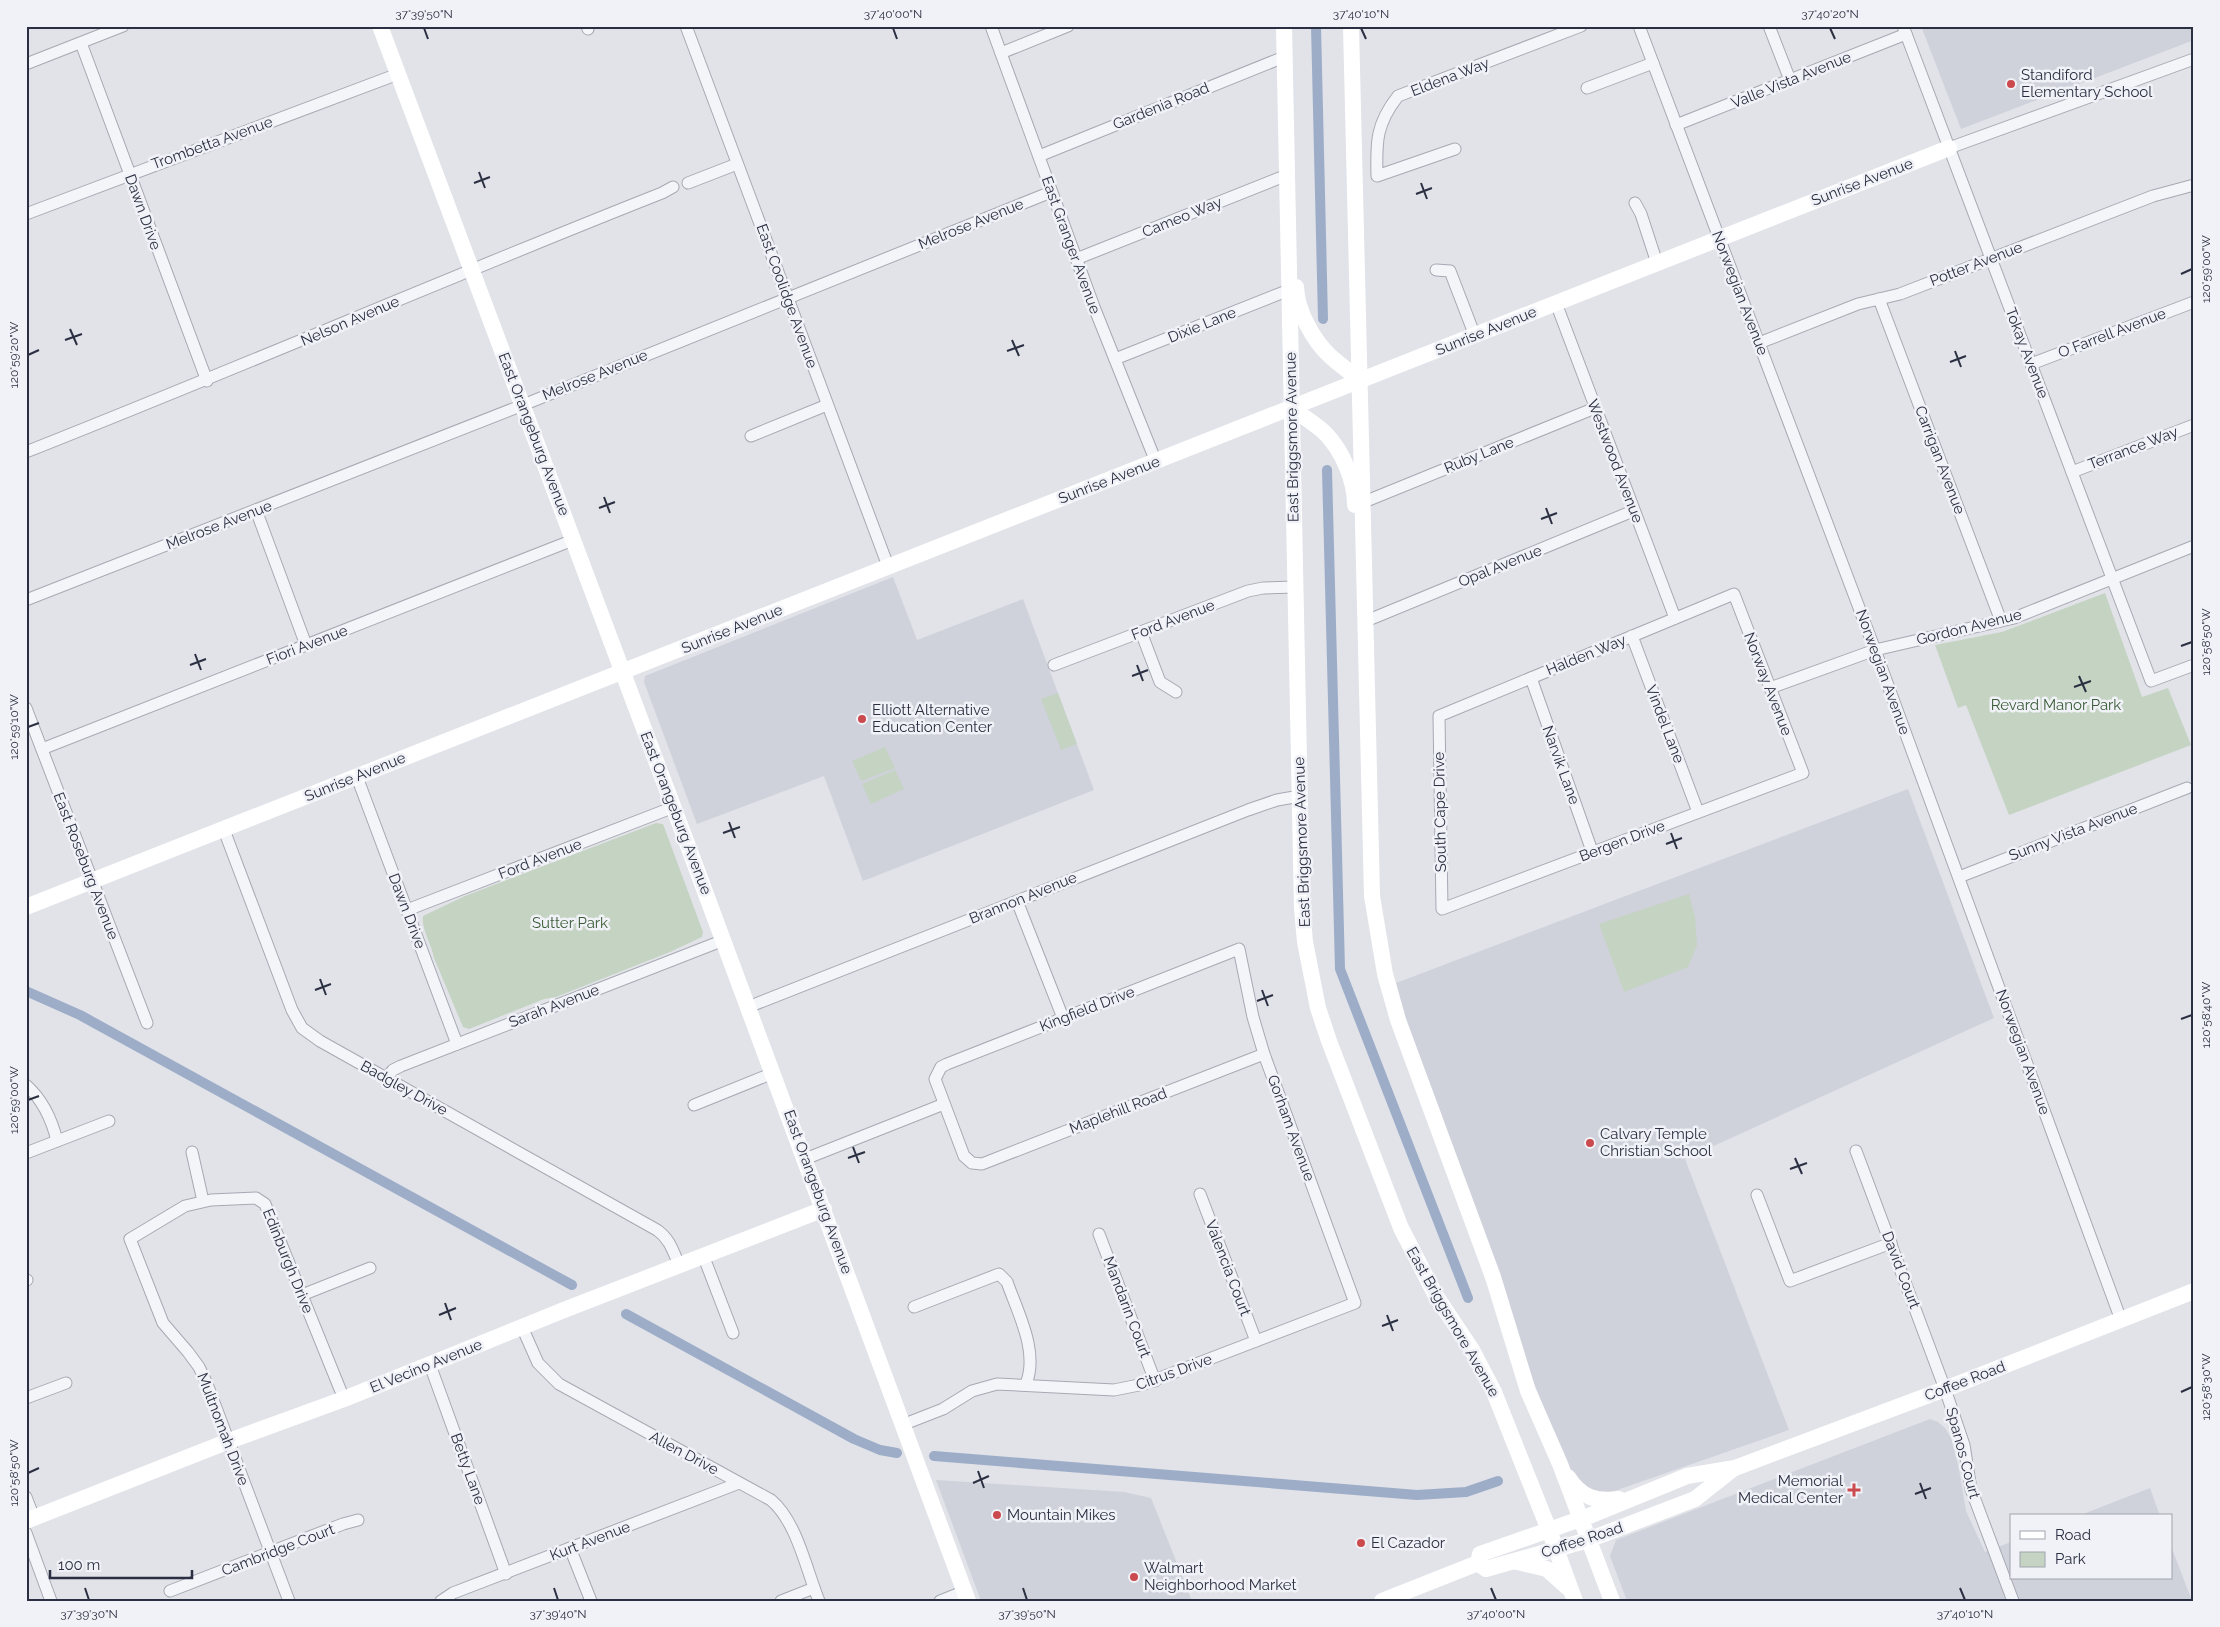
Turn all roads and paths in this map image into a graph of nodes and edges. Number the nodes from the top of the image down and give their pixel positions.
1 (123, 26) edge
2 (380, 26) edge
3 (686, 26) edge
4 (991, 26) edge
5 (1068, 26) edge
6 (1284, 26) edge
7 (1351, 26) edge
8 (1581, 26) edge
9 (1638, 26) edge
10 (1769, 26) edge
11 (1904, 30) edge
12 (81, 43) junction
13 (1001, 53) junction
14 (1284, 57) junction
15 (2194, 59) edge
16 (1652, 63) junction
17 (26, 64) edge
18 (398, 74) junction
19 (1790, 80) junction
20 (1587, 88) dead end
21 (1676, 125) junction
22 (1949, 148) junction
23 (1455, 149) dead end
24 (1039, 156) junction
25 (737, 164) junction
26 (129, 174) junction
27 (1287, 175) junction
28 (688, 183) dead end
29 (2194, 185) edge
30 (672, 187) dead end
31 (1051, 192) junction
32 (1635, 203) dead end
33 (26, 214) edge
34 (1288, 235) junction
35 (1719, 238) junction
36 (1991, 258) junction
37 (1076, 259) junction
38 (1657, 263) junction
39 (1436, 270) dead end
40 (472, 271) junction
41 (1289, 290) junction
42 (787, 298) junction
43 (1879, 299) junction
44 (2194, 302) edge
45 (1556, 304) junction
46 (1475, 336) junction
47 (1759, 343) junction
48 (1114, 359) junction
49 (2031, 364) junction
50 (207, 381) junction
51 (1361, 381) junction
52 (827, 404) junction
53 (523, 405) junction
54 (1292, 408) junction
55 (1595, 408) junction
56 (2194, 425) edge
57 (751, 436) dead end
58 (26, 452) edge
59 (1156, 462) junction
60 (2072, 472) junction
61 (1364, 502) junction
62 (256, 510) junction
63 (1633, 511) junction
64 (573, 540) junction
65 (2194, 546) edge
66 (888, 566) junction
67 (1365, 566) junction
68 (2112, 579) junction
69 (1295, 586) junction
70 (1734, 594) joint
71 (26, 600) edge
72 (1675, 618) junction
73 (1366, 621) junction
74 (2001, 621) junction
75 (1141, 632) junction
76 (1632, 636) junction
77 (306, 645) junction
78 (1875, 650) junction
79 (1054, 665) dead end
80 (2194, 665) edge
81 (623, 672) junction
82 (1531, 678) junction
83 (1770, 688) junction
84 (1176, 692) dead end
85 (26, 708) edge
86 (1438, 716) joint
87 (42, 749) junction
88 (1803, 773) joint
89 (357, 777) junction
90 (2187, 788) dead end
91 (1300, 796) junction
92 (674, 807) junction
93 (1698, 812) junction
94 (224, 830) junction
95 (1592, 852) junction
96 (1959, 877) junction
97 (92, 881) junction
98 (1018, 901) junction
99 (26, 907) edge
100 (1442, 909) joint
101 (407, 910) junction
102 (724, 940) junction
103 (1239, 950) joint
104 (748, 1007) junction
105 (1063, 1018) junction
106 (147, 1023) dead end
107 (457, 1044) junction
108 (1264, 1054) junction
109 (773, 1073) junction
110 (387, 1077) junction
111 (26, 1085) edge
112 (944, 1104) junction
113 (694, 1106) dead end
114 (109, 1121) dead end
115 (57, 1141) junction
116 (1856, 1151) dead end
117 (192, 1152) dead end
118 (26, 1153) edge
119 (805, 1159) junction
120 (1200, 1194) dead end
121 (1757, 1195) dead end
122 (203, 1201) junction
123 (824, 1209) junction
124 (1099, 1234) dead end
125 (130, 1239) joint
126 (1891, 1243) junction
127 (703, 1255) junction
128 (679, 1265) junction
129 (370, 1268) dead end
130 (2194, 1291) edge
131 (302, 1296) junction
132 (1355, 1303) joint
133 (914, 1307) dead end
134 (2122, 1320) junction
135 (522, 1327) junction
136 (733, 1332) dead end
137 (1256, 1342) junction
138 (430, 1365) junction
139 (1154, 1380) junction
140 (66, 1383) dead end
141 (1026, 1384) junction
142 (1945, 1389) junction
143 (26, 1398) edge
144 (344, 1399) junction
145 (902, 1425) junction
146 (229, 1441) junction
147 (1560, 1464) junction
148 (1735, 1468) junction
149 (739, 1483) junction
150 (26, 1497) edge
151 (1634, 1498) junction
152 (30, 1519) edge
153 (1581, 1519) junction
154 (358, 1520) dead end
155 (1549, 1530) junction
156 (26, 1533) edge
157 (1588, 1540) junction
158 (570, 1548) junction
159 (1556, 1549) junction
160 (270, 1553) junction
161 (1513, 1562) junction
162 (1478, 1563) junction
163 (506, 1574) junction
164 (814, 1588) junction
165 (170, 1592) dead end
166 (967, 1596) edge
167 (1573, 1596) edge
168 (51, 1601) edge
169 (290, 1601) edge
170 (441, 1601) edge
171 (591, 1601) edge
172 (781, 1601) edge
173 (819, 1601) edge
174 (940, 1601) edge
175 (1382, 1601) edge
176 (1612, 1601) edge
177 (2013, 1601) edge

1 - 12 street
2 - 18 main road, East Orangeburg Avenue
3 - 25 street, East Coolidge Avenue
4 - 13 street, East Granger Avenue
5 - 13 street
6 - 14 main road, East Briggsmore Avenue
7 - 51 main road
8 - 23 street, Eldena Way
9 - 16 street, Norwegian Avenue
10 - 19 street
11 - 19 street, Valle Vista Avenue
11 - 22 street, Tokay Avenue
12 - 17 street
12 - 26 street, Dawn Drive
13 - 24 street, East Granger Avenue
14 - 24 street, Gardenia Road
14 - 27 main road, East Briggsmore Avenue
15 - 22 street, Sunrise Avenue
16 - 20 street
16 - 21 street, Norwegian Avenue
18 - 26 street, Trombetta Avenue
18 - 40 main road, East Orangeburg Avenue
19 - 21 street, Valle Vista Avenue
21 - 35 street, Norwegian Avenue
22 - 35 main road, Sunrise Avenue
22 - 36 street, Tokay Avenue
24 - 31 street, East Granger Avenue
25 - 28 street
25 - 42 street, East Coolidge Avenue
26 - 33 street, Trombetta Avenue
26 - 50 street, Dawn Drive
27 - 34 main road, East Briggsmore Avenue
27 - 37 street, Cameo Way
29 - 36 street, Potter Avenue
30 - 40 street, Nelson Avenue
31 - 37 street, East Granger Avenue
31 - 42 street, Melrose Avenue
32 - 38 street
34 - 41 main road, East Briggsmore Avenue
34 - 51 main road
35 - 38 main road, Sunrise Avenue
35 - 47 street, Norwegian Avenue
36 - 43 street, Potter Avenue
36 - 49 street, Tokay Avenue
37 - 48 street, East Granger Avenue
38 - 45 main road, Sunrise Avenue
39 - 46 street
40 - 50 street, Nelson Avenue
40 - 53 main road, East Orangeburg Avenue
41 - 48 street, Dixie Lane
41 - 54 main road, East Briggsmore Avenue
42 - 52 street, East Coolidge Avenue
42 - 53 street, Melrose Avenue
43 - 47 street, Potter Avenue
43 - 74 street, Carrigan Avenue
44 - 49 street, O Farrell Avenue
45 - 46 main road, Sunrise Avenue
45 - 55 street, Westwood Avenue
46 - 51 main road, Sunrise Avenue
47 - 78 street, Norwegian Avenue
48 - 59 street, East Granger Avenue
49 - 60 street, Tokay Avenue
50 - 58 street, Nelson Avenue
51 - 54 main road, Sunrise Avenue
51 - 61 main road
52 - 57 street
52 - 66 street, East Coolidge Avenue
53 - 62 street, Melrose Avenue
53 - 64 main road, East Orangeburg Avenue
54 - 59 main road, Sunrise Avenue
54 - 67 main road
54 - 69 main road, East Briggsmore Avenue
55 - 61 street, Ruby Lane
55 - 63 street, Westwood Avenue
56 - 60 street, Terrance Way
59 - 66 main road, Sunrise Avenue
60 - 68 street, Tokay Avenue
61 - 67 main road
62 - 71 street, Melrose Avenue
62 - 77 street
63 - 72 street, Westwood Avenue
63 - 73 street, Opal Avenue
64 - 77 street, Fiori Avenue
64 - 81 main road, East Orangeburg Avenue
65 - 68 street, Gordon Avenue
66 - 81 main road, Sunrise Avenue
67 - 73 main road
68 - 74 street, Gordon Avenue
68 - 80 street, Tokay Avenue
69 - 75 street, Ford Avenue
69 - 91 main road, East Briggsmore Avenue
70 - 72 street, Halden Way
70 - 83 street, Norway Avenue
72 - 76 street, Halden Way
73 - 147 main road
74 - 78 street, Gordon Avenue
75 - 79 street, Ford Avenue
75 - 84 street
76 - 82 street, Halden Way
76 - 93 street, Vindel Lane
77 - 87 street, Fiori Avenue
78 - 83 street, Gordon Avenue
78 - 96 street, Norwegian Avenue
81 - 89 main road, Sunrise Avenue
81 - 92 main road, East Orangeburg Avenue
82 - 86 street, Halden Way
82 - 95 street, Narvik Lane
83 - 88 street, Norway Avenue
85 - 87 street, East Roseburg Avenue
86 - 100 street, South Cape Drive
87 - 97 street, East Roseburg Avenue
88 - 93 street, Bergen Drive
89 - 94 main road, Sunrise Avenue
89 - 101 street, Dawn Drive
90 - 96 street, Sunny Vista Avenue
91 - 98 street, Brannon Avenue
91 - 155 main road, East Briggsmore Avenue
92 - 101 street, Ford Avenue
92 - 102 main road, East Orangeburg Avenue
93 - 95 street, Bergen Drive
94 - 97 main road, Sunrise Avenue
94 - 110 street, Badgley Drive
95 - 100 street, Bergen Drive
96 - 134 street, Norwegian Avenue
97 - 99 main road, Sunrise Avenue
97 - 106 street, East Roseburg Avenue
98 - 104 street, Brannon Avenue
98 - 105 street
101 - 107 street, Dawn Drive
102 - 104 main road, East Orangeburg Avenue
102 - 107 street, Sarah Avenue
103 - 105 street, Kingfield Drive
103 - 108 street, Gorham Avenue
104 - 109 main road, East Orangeburg Avenue
105 - 112 street, Kingfield Drive
107 - 110 street, Sarah Avenue
108 - 112 street, Maplehill Road
108 - 132 street, Gorham Avenue
109 - 113 street
109 - 119 main road, East Orangeburg Avenue
110 - 128 street, Badgley Drive
111 - 115 street
112 - 119 street
114 - 115 street
115 - 118 street
116 - 126 street, David Court
117 - 122 street
119 - 123 main road, East Orangeburg Avenue
120 - 137 street, Valencia Court
121 - 126 street
122 - 125 street, Edinburgh Drive
122 - 131 street, Edinburgh Drive
123 - 127 main road, El Vecino Avenue
123 - 145 main road, East Orangeburg Avenue
124 - 139 street, Mandarin Court
125 - 146 street, Multnomah Drive
126 - 142 street, David Court
127 - 128 main road, El Vecino Avenue
127 - 136 street
128 - 135 main road, El Vecino Avenue
129 - 131 street
130 - 134 main road, Coffee Road
131 - 144 street, Edinburgh Drive
132 - 137 street, Citrus Drive
133 - 141 street
134 - 142 main road, Coffee Road
135 - 138 main road, El Vecino Avenue
135 - 149 street, Allen Drive
137 - 139 street, Citrus Drive
138 - 144 main road, El Vecino Avenue
138 - 163 street, Betty Lane
139 - 141 street, Citrus Drive
140 - 143 street
141 - 145 street, Citrus Drive
142 - 148 main road, Coffee Road
142 - 177 street, Spanos Court
144 - 146 main road, El Vecino Avenue
145 - 166 main road, East Orangeburg Avenue
146 - 152 main road, El Vecino Avenue
146 - 160 street, Multnomah Drive
147 - 151 main road
147 - 153 main road
148 - 151 main road, Coffee Road
148 - 157 main road, Coffee Road
149 - 158 street, Kurt Avenue
149 - 164 street, Allen Drive
150 - 152 street
151 - 153 main road, Coffee Road
153 - 155 main road, Coffee Road
153 - 157 main road
154 - 160 street, Cambridge Court
155 - 159 main road, East Briggsmore Avenue
155 - 162 main road, Coffee Road
156 - 168 street
157 - 159 main road, Coffee Road
157 - 176 main road
158 - 163 street, Kurt Avenue
158 - 171 street
159 - 161 main road, Coffee Road
159 - 167 main road, East Briggsmore Avenue
160 - 165 street, Cambridge Court
160 - 169 street, Multnomah Drive
161 - 162 main road, Coffee Road
161 - 167 main road
162 - 175 main road, Coffee Road
163 - 170 street, Kurt Avenue
164 - 172 street
164 - 173 street, Allen Drive
166 - 174 street

